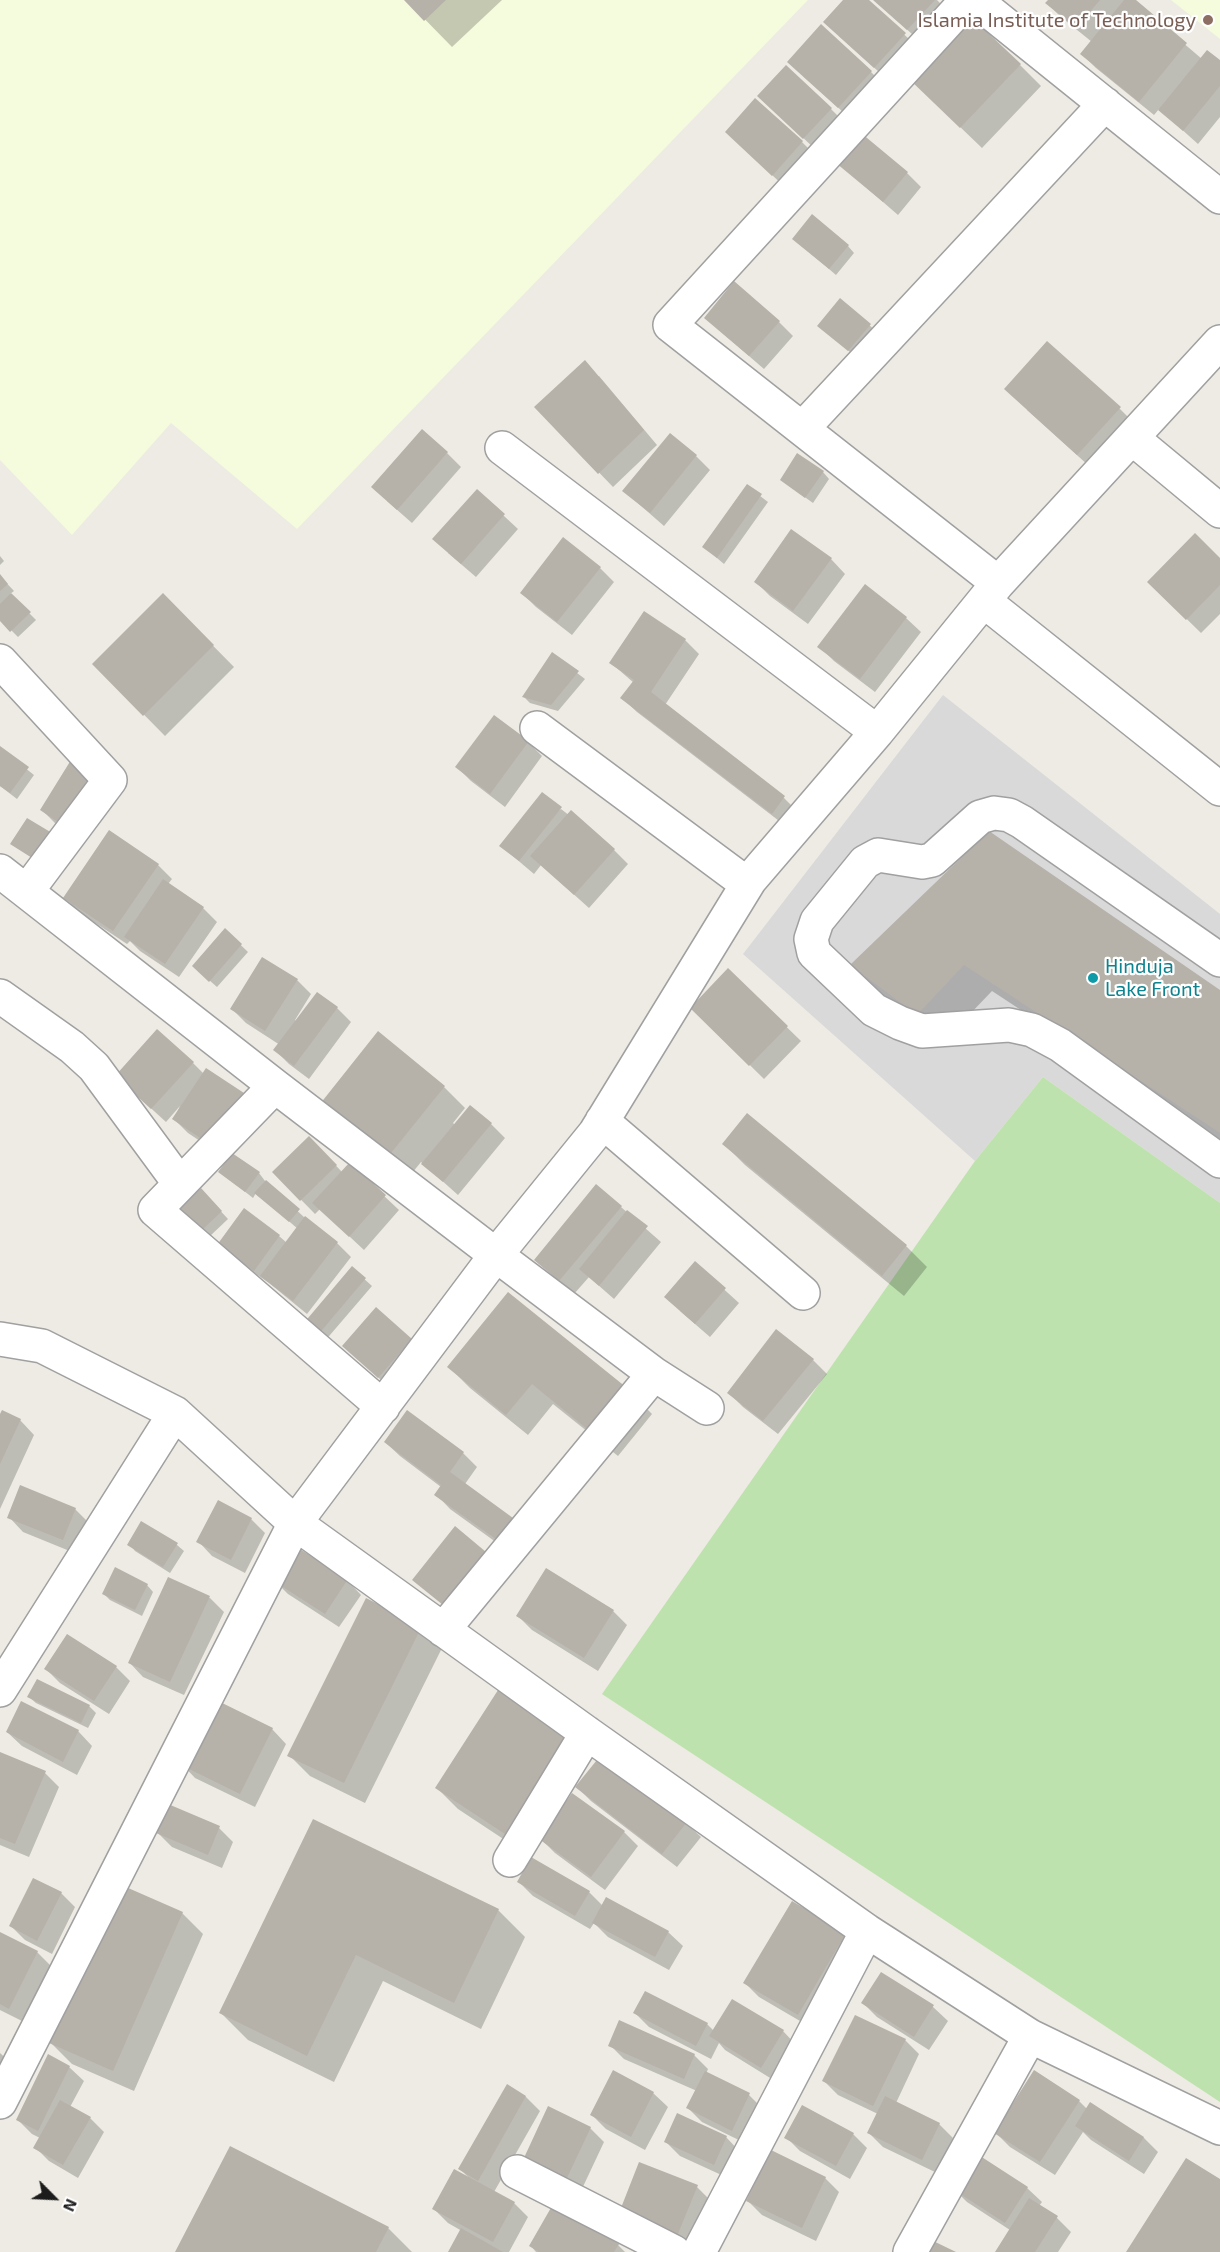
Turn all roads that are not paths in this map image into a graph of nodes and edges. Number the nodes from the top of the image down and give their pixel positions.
1 (967, 0) edge
2 (975, 0) edge
3 (1106, 104) junction
4 (1220, 197) edge
5 (1220, 342) edge
6 (802, 429) junction
7 (1132, 438) junction
8 (502, 448) dead end
9 (1220, 511) edge
10 (991, 592) junction
11 (0, 661) edge
12 (537, 728) dead end
13 (877, 732) junction
14 (1220, 789) edge
15 (0, 871) edge
16 (747, 884) junction
17 (27, 891) junction
18 (1220, 960) edge
19 (0, 996) edge
20 (275, 1086) junction
21 (602, 1121) junction
22 (1220, 1161) edge
23 (180, 1184) junction
24 (496, 1255) junction
25 (803, 1293) dead end
26 (0, 1339) edge
27 (654, 1374) junction
28 (383, 1407) junction
29 (707, 1408) dead end
30 (176, 1413) junction
31 (294, 1522) junction
32 (442, 1629) junction
33 (0, 1690) edge
34 (587, 1733) junction
35 (510, 1860) dead end
36 (867, 1931) junction
37 (1030, 2036) junction
38 (0, 2102) edge
39 (1220, 2128) edge
40 (518, 2172) dead end
41 (674, 2252) edge
42 (699, 2252) edge
43 (910, 2252) edge

1 - 6 street
2 - 3 street
3 - 4 street
3 - 6 street
5 - 7 street
6 - 10 street
7 - 9 street
7 - 10 street
8 - 13 street
10 - 13 street
10 - 14 street
11 - 17 street
12 - 16 street
13 - 16 street
15 - 17 street
16 - 21 street
17 - 20 street
18 - 22 street
19 - 23 street
20 - 23 street
20 - 24 street
21 - 24 street
21 - 25 street
23 - 28 street
24 - 27 street
24 - 28 street
26 - 30 street
27 - 29 street
27 - 32 street
28 - 31 street
30 - 31 street
30 - 33 street
31 - 32 street
31 - 38 street
32 - 34 street
34 - 35 street
34 - 36 street
36 - 37 street
36 - 42 street
37 - 39 street
37 - 43 street
40 - 41 street

